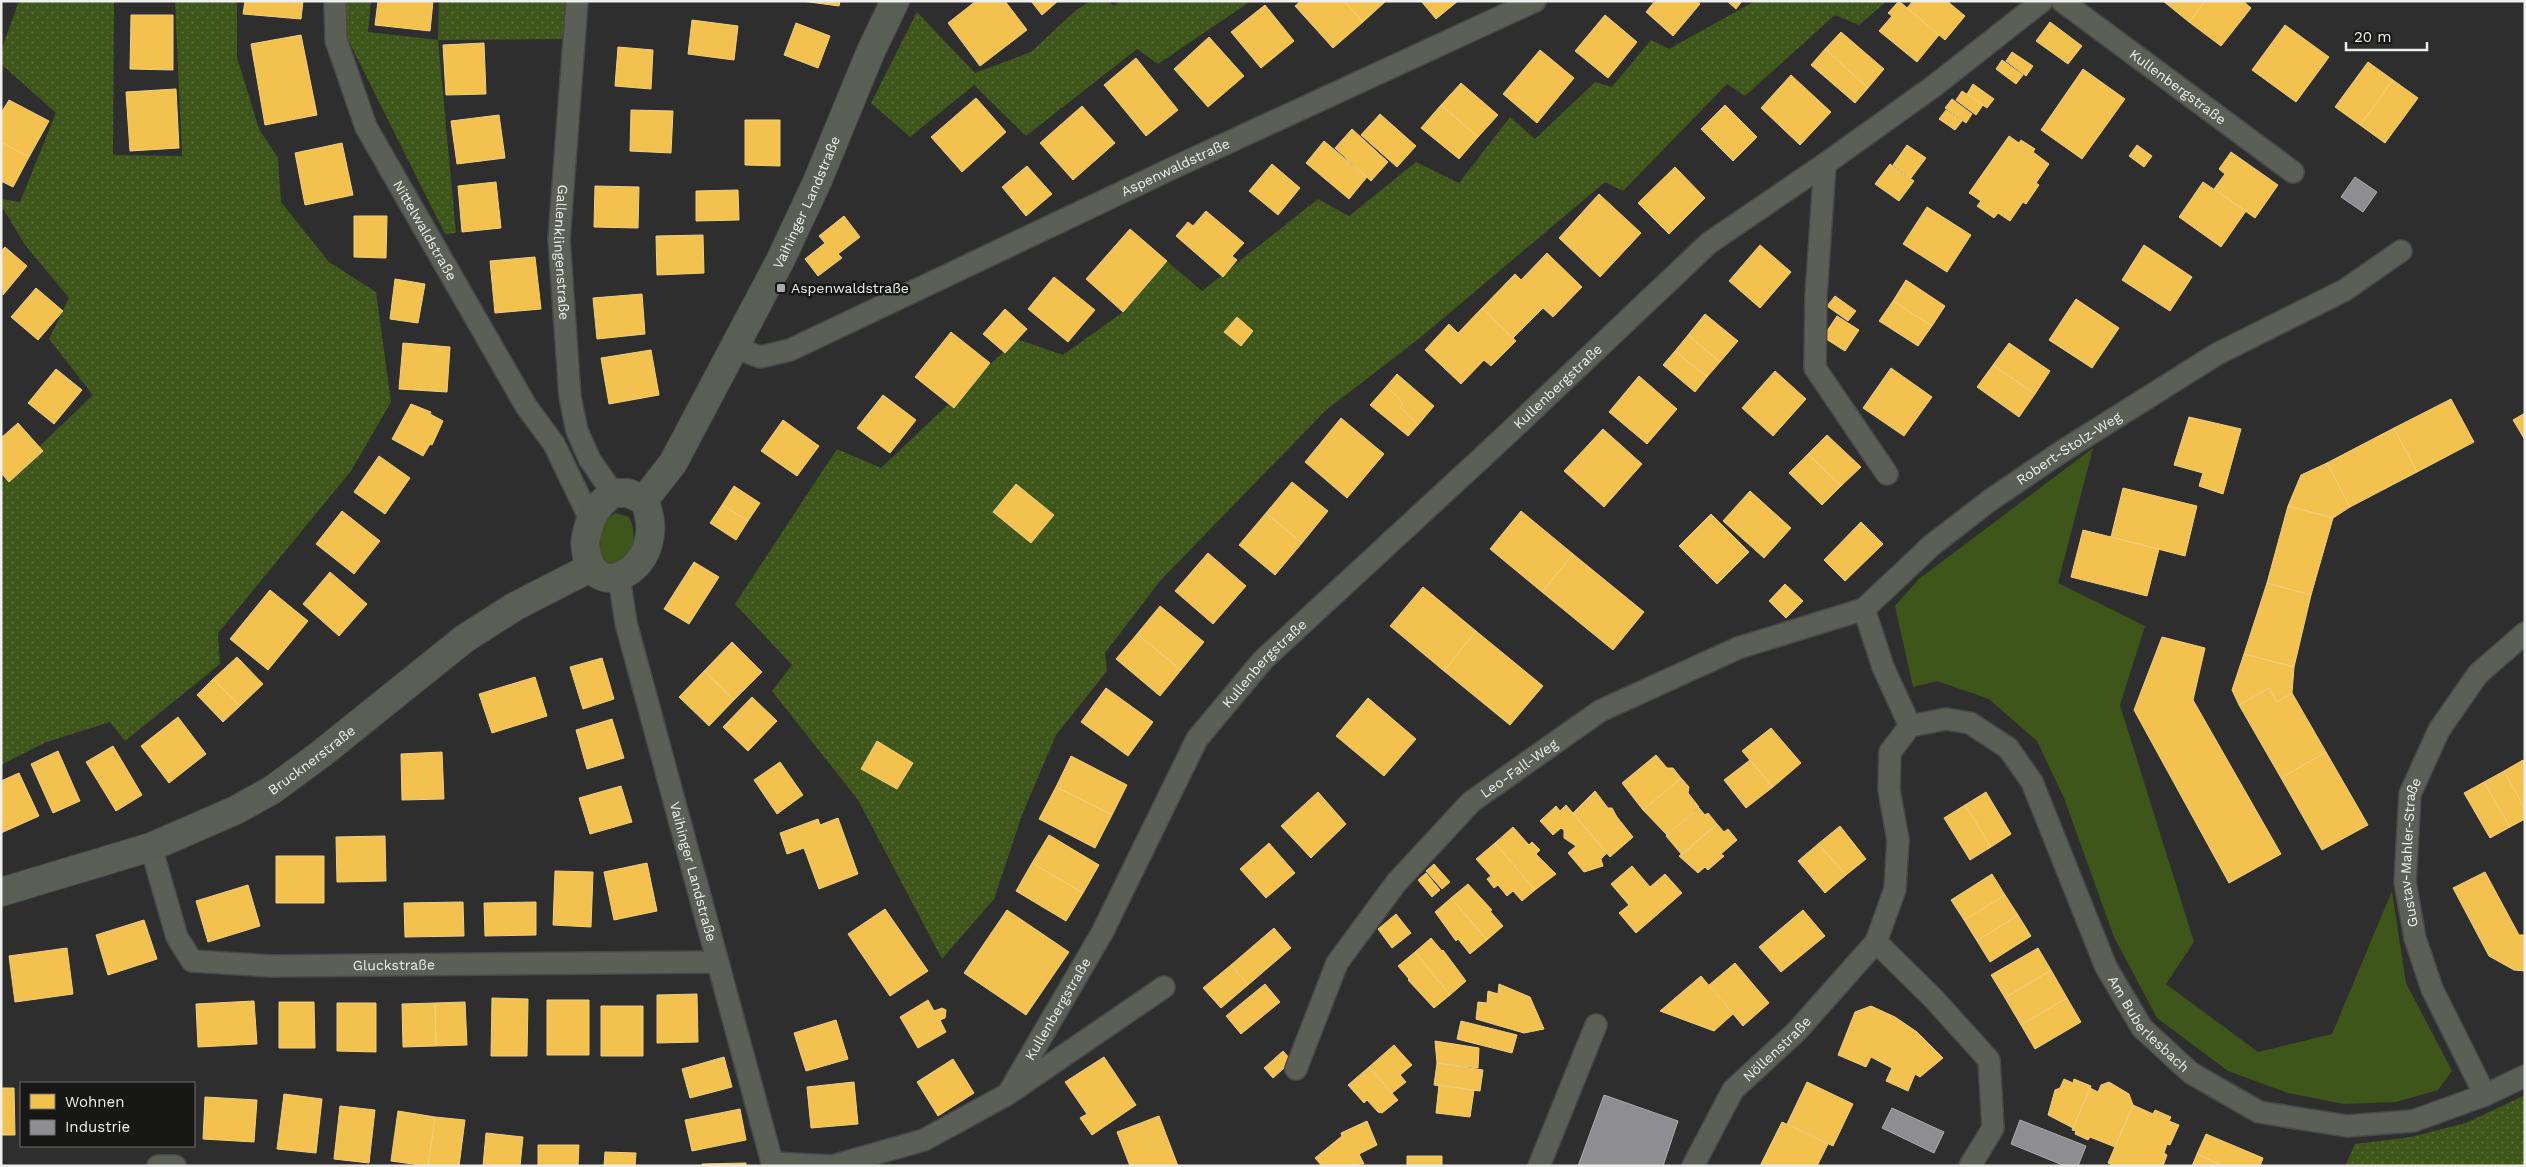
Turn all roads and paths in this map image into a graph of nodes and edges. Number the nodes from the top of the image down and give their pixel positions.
1 (335, 1) edge
2 (577, 1) edge
3 (895, 1) edge
4 (1535, 1) edge
5 (2042, 1) edge
6 (2062, 1) edge
7 (1825, 164) junction
8 (2293, 172) dead end
9 (2402, 251) dead end
10 (733, 347) junction
11 (576, 431) junction
12 (554, 444) junction
13 (1887, 474) dead end
14 (613, 493) junction
15 (644, 500) junction
16 (590, 519) junction
17 (590, 568) junction
18 (619, 577) junction
19 (1864, 609) junction
20 (2525, 633) edge
21 (1910, 726) junction
22 (151, 847) junction
23 (1, 892) edge
24 (1876, 942) junction
25 (717, 962) junction
26 (1164, 987) dead end
27 (1596, 1025) dead end
28 (1296, 1069) dead end
29 (2525, 1076) edge
30 (1008, 1094) junction
31 (2485, 1095) junction
32 (773, 1164) edge
33 (158, 1166) edge
34 (175, 1166) edge
35 (1539, 1166) edge
36 (1693, 1166) edge
37 (1970, 1166) edge

1 - 12 street, Nittelwaldstraße
2 - 11 street, Gallenklingenstraße
3 - 10 street, Vaihinger Landstraße
4 - 10 street, Aspenwaldstraße
5 - 7 street, Kullenbergstraße
6 - 8 street, Kullenbergstraße
7 - 13 street
7 - 30 street, Kullenbergstraße
9 - 19 street, Robert-Stolz-Weg
10 - 15 street, Vaihinger Landstraße
11 - 12 street
11 - 14 street, Gallenklingenstraße
12 - 16 street, Nittelwaldstraße
14 - 15 street
14 - 16 street
15 - 18 street
16 - 17 street
17 - 18 street
17 - 22 street, Brucknerstraße
18 - 25 street, Vaihinger Landstraße
19 - 21 street
19 - 28 street, Leo-Fall-Weg
20 - 31 street, Gustav-Mahler-Straße
21 - 24 street, Nöllenstraße
21 - 31 street, Am Buberlesbach
22 - 23 street, Brucknerstraße
22 - 25 street, Gluckstraße
24 - 36 street, Nöllenstraße
24 - 37 street
25 - 32 street, Vaihinger Landstraße
26 - 30 street
27 - 35 street
29 - 31 street, Am Buberlesbach
30 - 32 street
33 - 34 street

